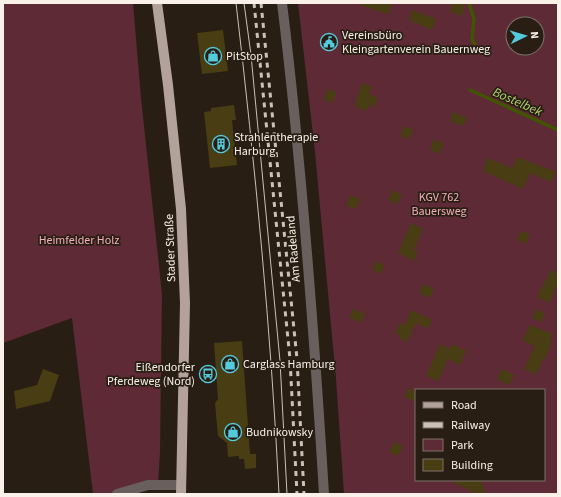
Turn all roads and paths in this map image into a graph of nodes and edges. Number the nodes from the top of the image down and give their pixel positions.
1 (157, 3) edge
2 (282, 3) edge
3 (181, 489) edge
4 (117, 494) edge
5 (324, 494) edge

1 - 3 main road, Stader Straße
2 - 5 street, Am Radeland
3 - 4 street

